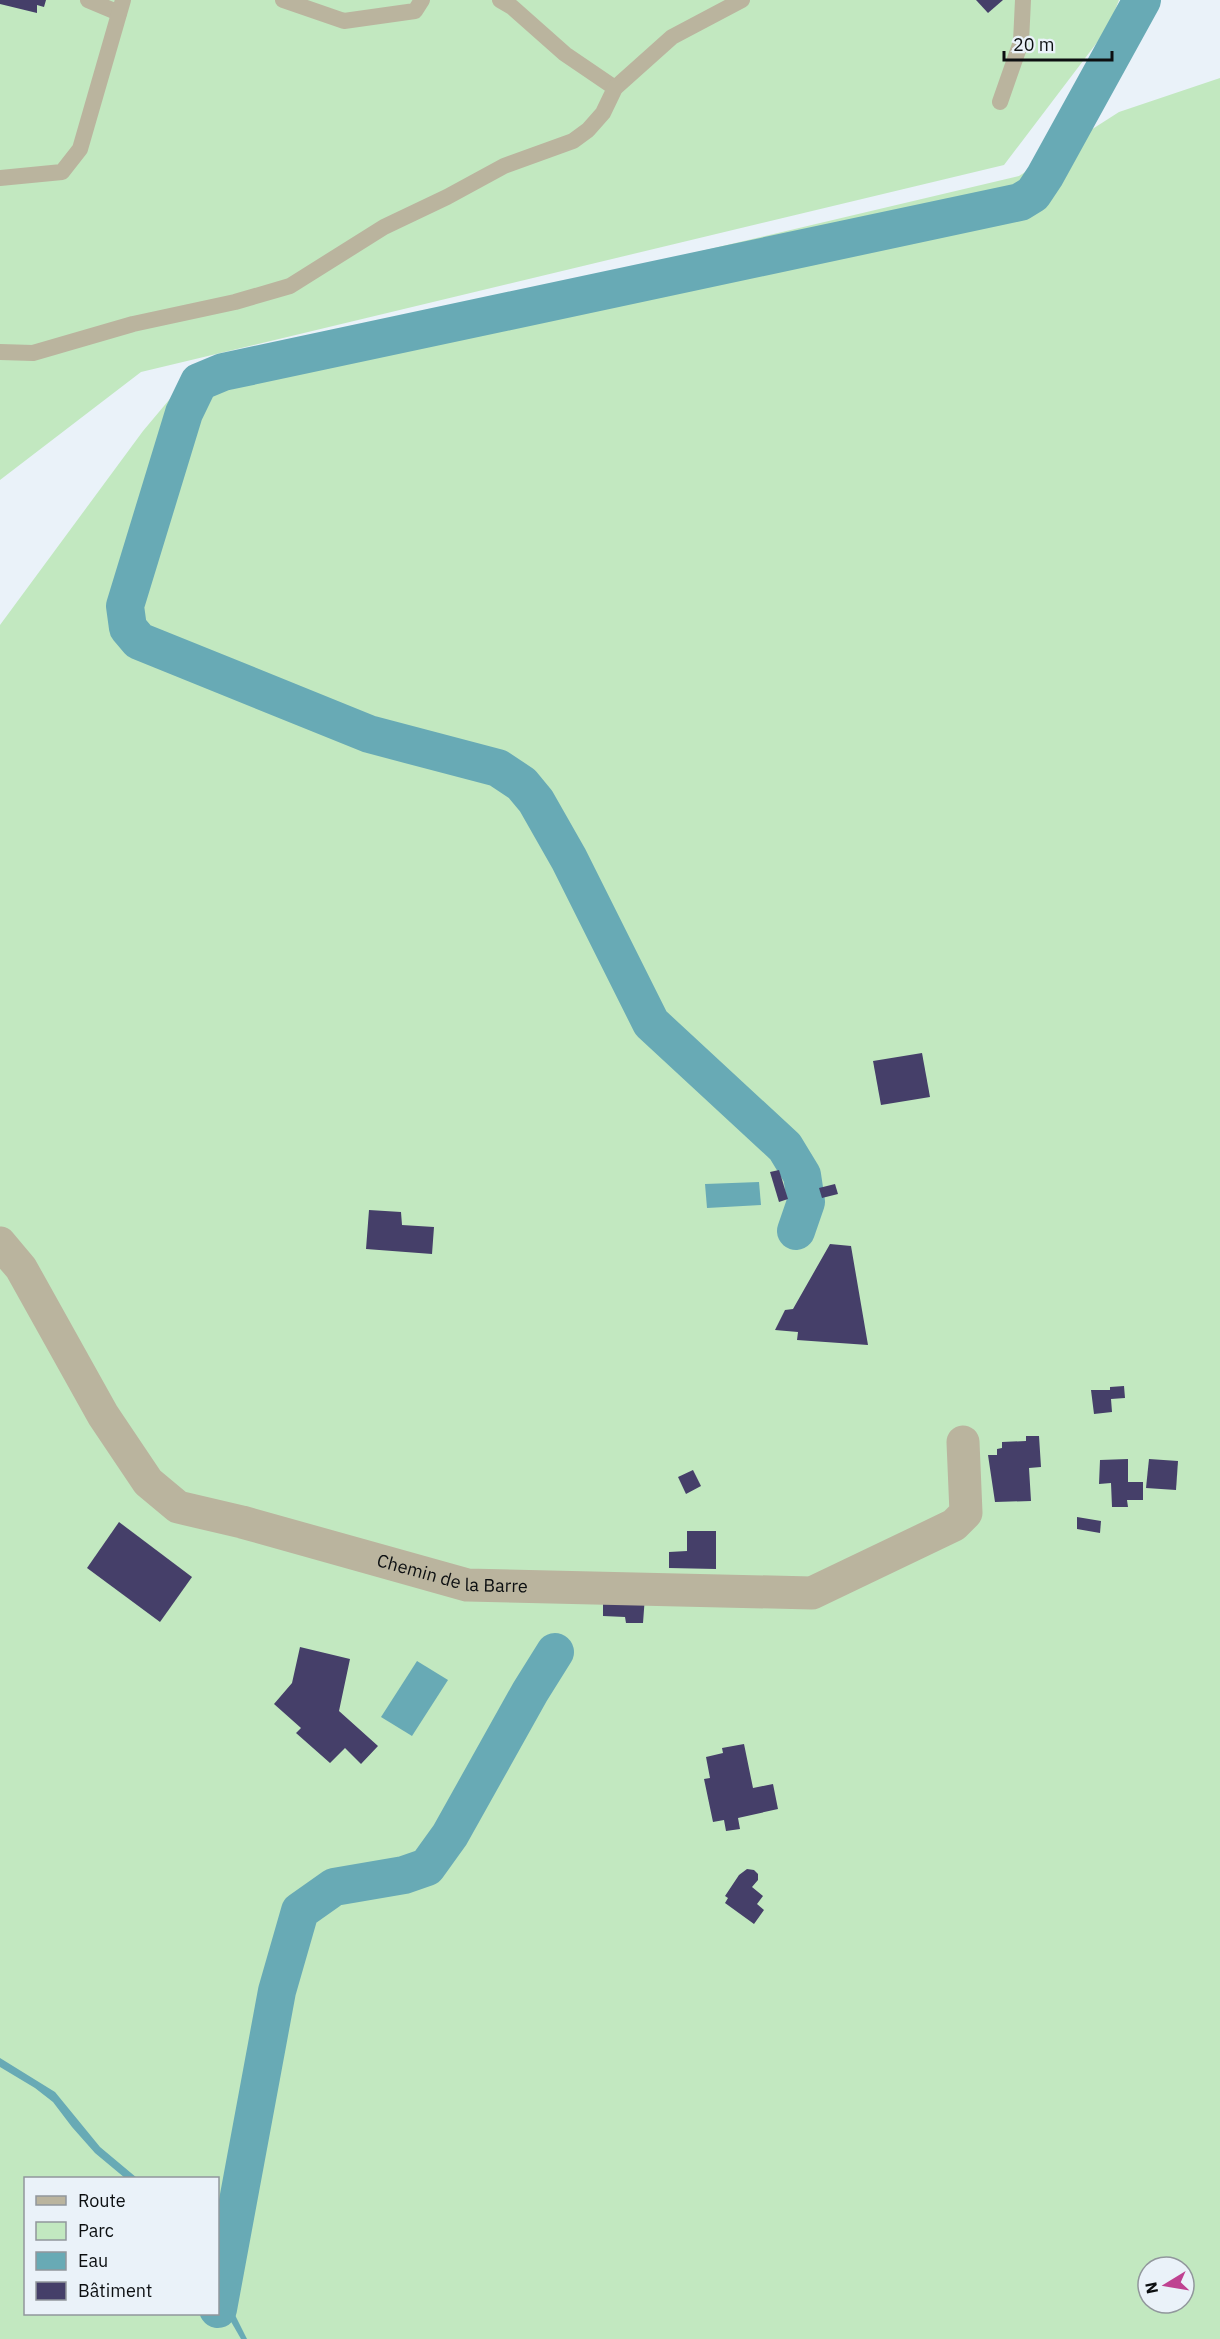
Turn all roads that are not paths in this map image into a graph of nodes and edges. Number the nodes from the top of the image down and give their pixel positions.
1 (88, 0) edge
2 (283, 0) edge
3 (422, 0) edge
4 (500, 0) edge
5 (742, 0) edge
6 (1023, 0) edge
7 (121, 7) edge
8 (615, 88) junction
9 (999, 102) dead end
10 (0, 178) edge
11 (0, 352) edge
12 (0, 1243) edge
13 (963, 1442) dead end

1 - 7 lane
2 - 3 lane
4 - 8 lane
5 - 8 lane
6 - 9 lane
7 - 10 lane
8 - 11 lane
12 - 13 street, Chemin de la Barre

